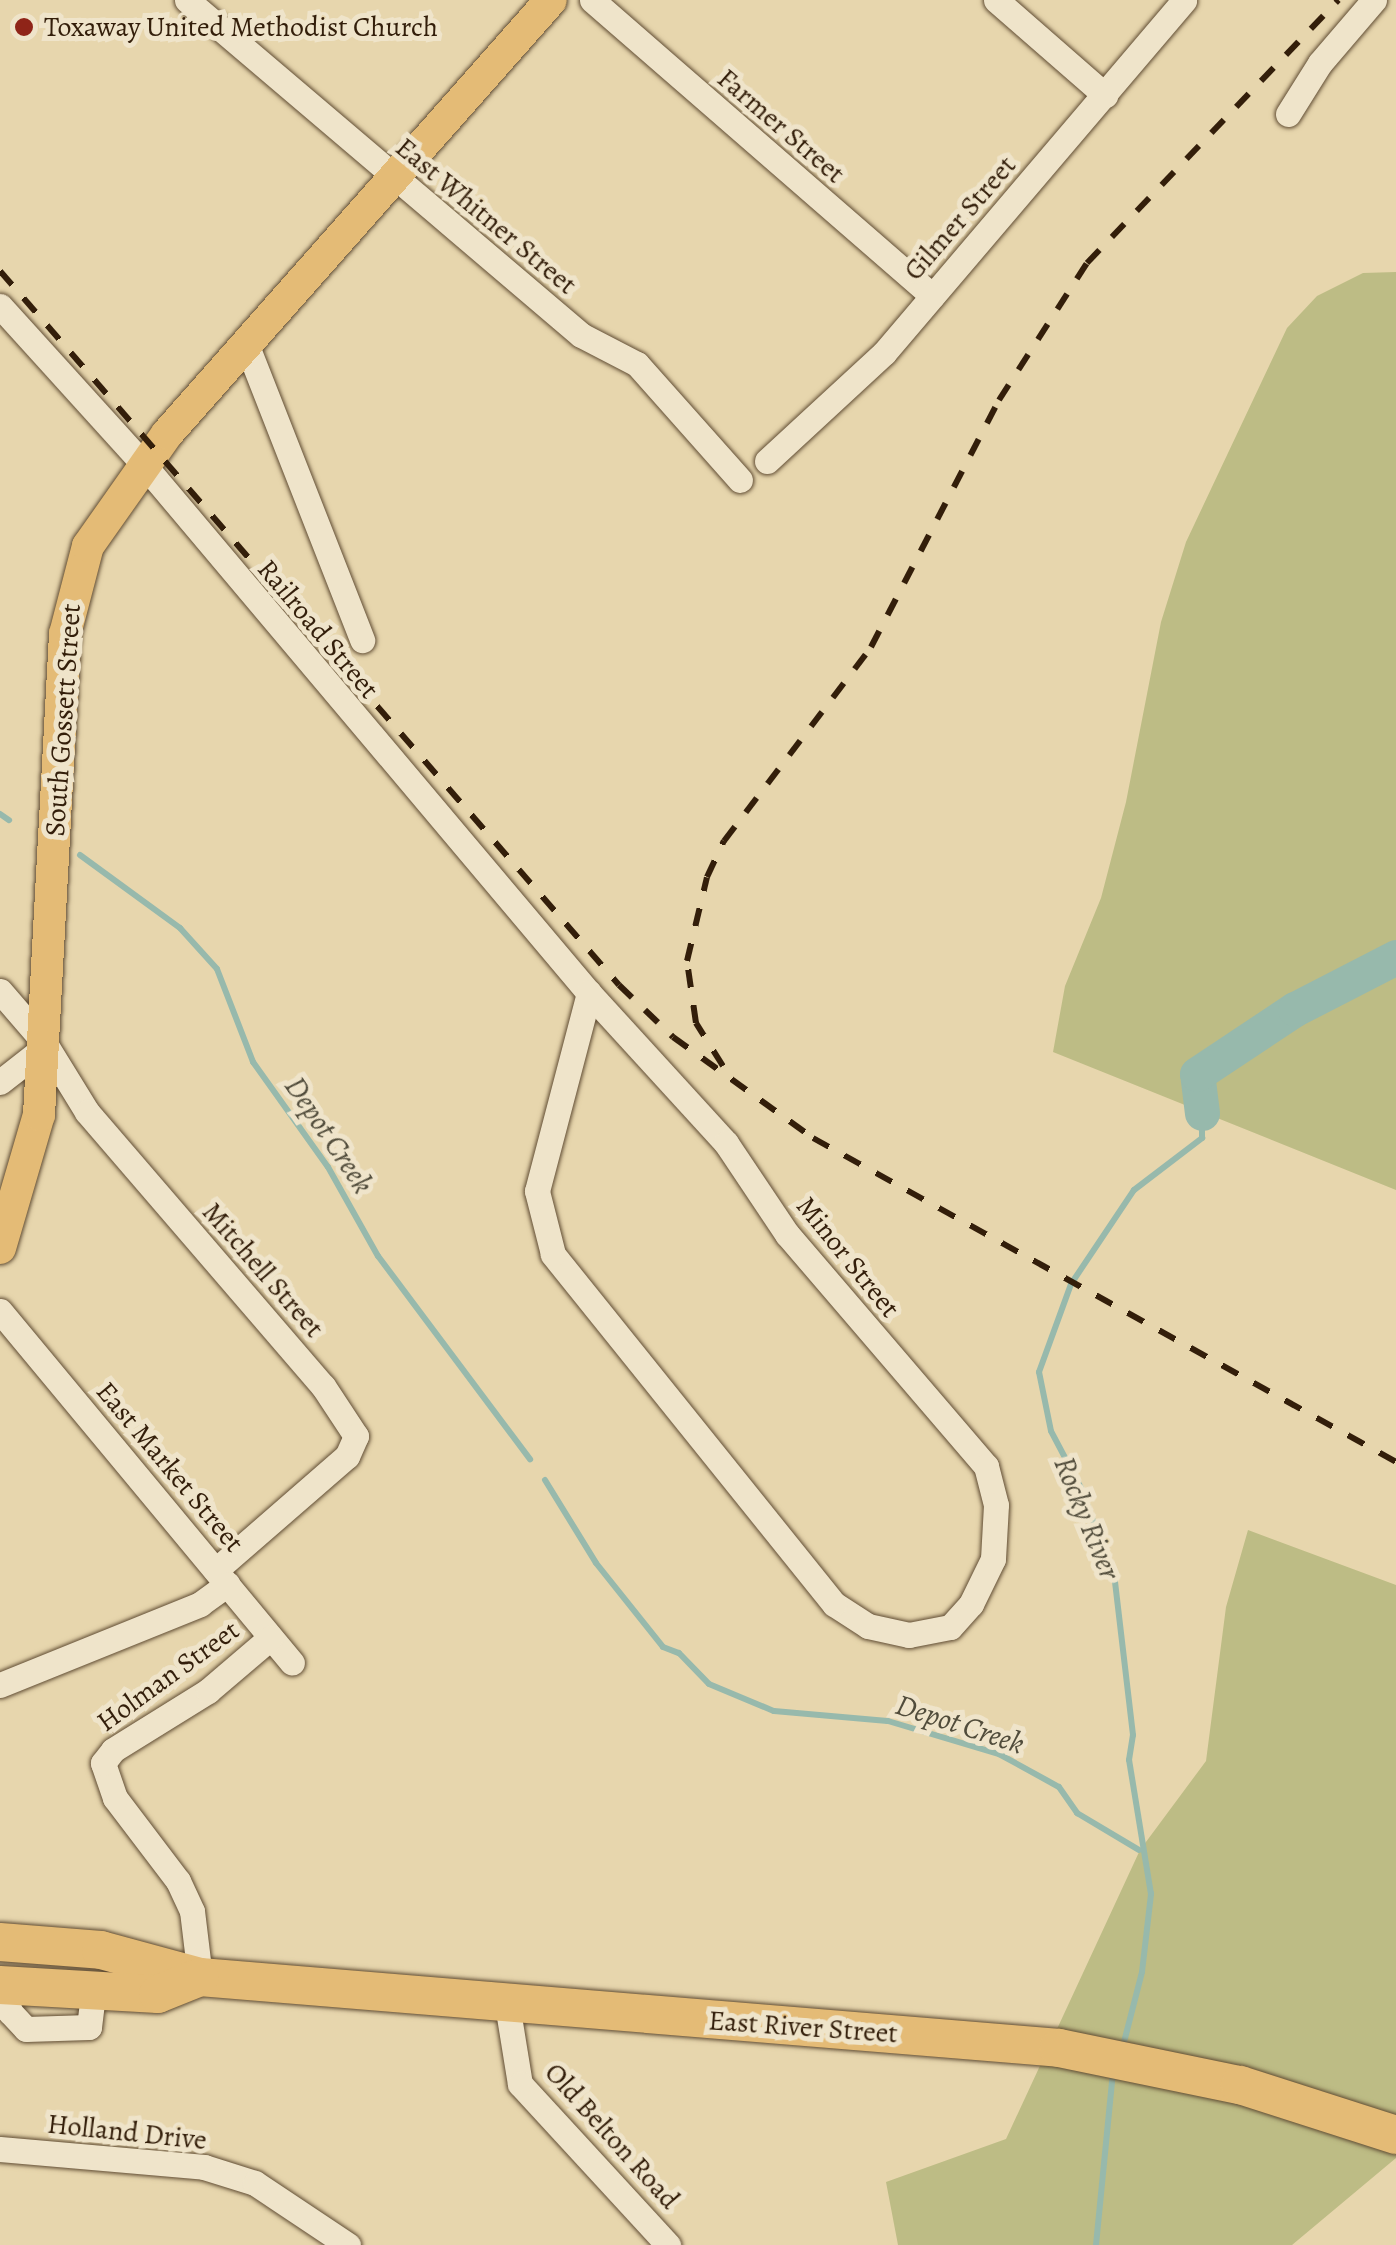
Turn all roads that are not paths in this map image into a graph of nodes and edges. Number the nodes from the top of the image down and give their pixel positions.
1 (187, 0) edge
2 (550, 0) edge
3 (592, 0) edge
4 (996, 0) edge
5 (1184, 0) edge
6 (1374, 0) edge
7 (1105, 95) junction
8 (1288, 114) dead end
9 (395, 180) junction
10 (932, 296) junction
11 (0, 306) edge
12 (246, 346) junction
13 (767, 461) dead end
14 (144, 465) junction
15 (740, 480) dead end
16 (362, 640) dead end
17 (0, 991) edge
18 (589, 993) junction
19 (46, 1048) junction
20 (0, 1082) edge
21 (0, 1248) edge
22 (0, 1311) edge
23 (222, 1577) junction
24 (270, 1638) junction
25 (292, 1663) dead end
26 (0, 1686) edge
27 (0, 1942) edge
28 (200, 1976) junction
29 (2, 1985) edge
30 (43, 1989) junction
31 (94, 1993) junction
32 (507, 2004) junction
33 (41, 2030) junction
34 (1396, 2135) edge
35 (0, 2150) edge
36 (348, 2245) edge
37 (668, 2245) edge

1 - 9 street, East Whitner Street
2 - 9 main road, South Gossett Street
3 - 10 street, Farmer Street
4 - 7 street
5 - 7 street, Gilmer Street
6 - 8 street
7 - 10 street, Gilmer Street
9 - 12 main road, South Gossett Street
9 - 15 street, East Whitner Street
10 - 13 street, Gilmer Street
11 - 14 street, Railroad Street
12 - 14 main road, South Gossett Street
12 - 16 street
14 - 18 street, Railroad Street
14 - 19 main road, South Gossett Street
17 - 19 street, Mitchell Street
18 - 18 street, Minor Street
19 - 20 street
19 - 21 main road, South Gossett Street
19 - 23 street, Mitchell Street
22 - 23 street, East Market Street
23 - 24 street, East Market Street
23 - 26 street, Holman Street
24 - 25 street, East Market Street
24 - 28 street, Holman Street
27 - 28 highway, East River Street
28 - 31 highway, East River Street
28 - 32 highway, East River Street
29 - 30 highway, East River Street
29 - 33 street
30 - 31 highway, East River Street
30 - 33 street
31 - 33 street
32 - 34 highway, East River Street
32 - 37 street, Old Belton Road
35 - 36 street, Holland Drive

